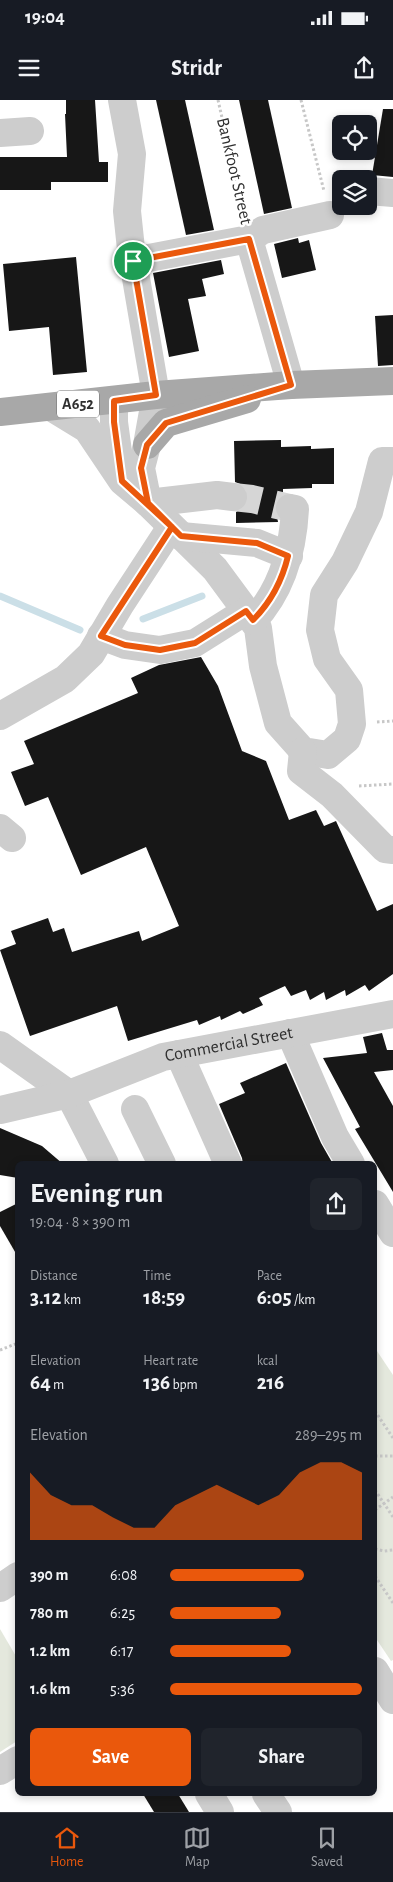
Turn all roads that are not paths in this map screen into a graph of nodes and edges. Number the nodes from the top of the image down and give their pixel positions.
1 (122, 100) edge
2 (30, 131) dead end
3 (0, 132) edge
4 (377, 192) edge
5 (393, 193) edge
6 (330, 215) road end
7 (249, 239) junction
8 (133, 261) junction
9 (393, 381) edge
10 (291, 385) junction
11 (156, 395) junction
12 (114, 401) junction
13 (51, 407) junction
14 (0, 412) edge
15 (147, 445) junction
16 (393, 461) edge
17 (122, 481) junction
18 (233, 497) tunnel mouth
19 (148, 503) junction
20 (290, 508) dead end
21 (176, 531) junction
22 (288, 556) junction
23 (249, 616) junction
24 (101, 636) junction
25 (0, 716) edge
26 (302, 752) junction
27 (393, 850) edge
28 (393, 1014) edge
29 (290, 1033) junction
30 (0, 1044) edge
31 (179, 1054) junction
32 (69, 1094) junction
33 (135, 1109) dead end
34 (0, 1110) edge
35 (103, 1161) edge
36 (161, 1161) edge
37 (227, 1161) edge
38 (349, 1161) edge
39 (377, 1209) edge
40 (387, 1238) edge
41 (15, 1578) edge
42 (0, 1588) edge
43 (377, 1674) edge
44 (393, 1700) edge
45 (15, 1762) edge
46 (0, 1771) edge
47 (210, 1796) edge
48 (267, 1796) edge
49 (220, 1812) edge
50 (278, 1812) edge

1 - 8 street
2 - 3 street
4 - 5 street
6 - 7 street
7 - 8 street
7 - 10 street, Bankfoot Street
8 - 11 street
9 - 10 main road, A652
10 - 11 main road, A652
10 - 15 main road
11 - 12 main road, A652
11 - 15 street
12 - 13 main road, A652
12 - 17 street
13 - 14 main road, A652
13 - 17 street
15 - 19 street
16 - 26 street
17 - 19 street
18 - 19 street
19 - 21 street
20 - 22 street
21 - 22 street
21 - 23 street
21 - 24 street
22 - 23 street
23 - 24 street
23 - 26 street
24 - 25 street
26 - 27 street
28 - 29 street, Commercial Street
29 - 31 street, Commercial Street
29 - 38 street
30 - 32 street
31 - 32 street, Commercial Street
31 - 37 street
32 - 34 street, Commercial Street
32 - 35 street
33 - 36 street
39 - 40 street
41 - 42 street
43 - 44 street
45 - 46 street
47 - 49 street
48 - 50 street

